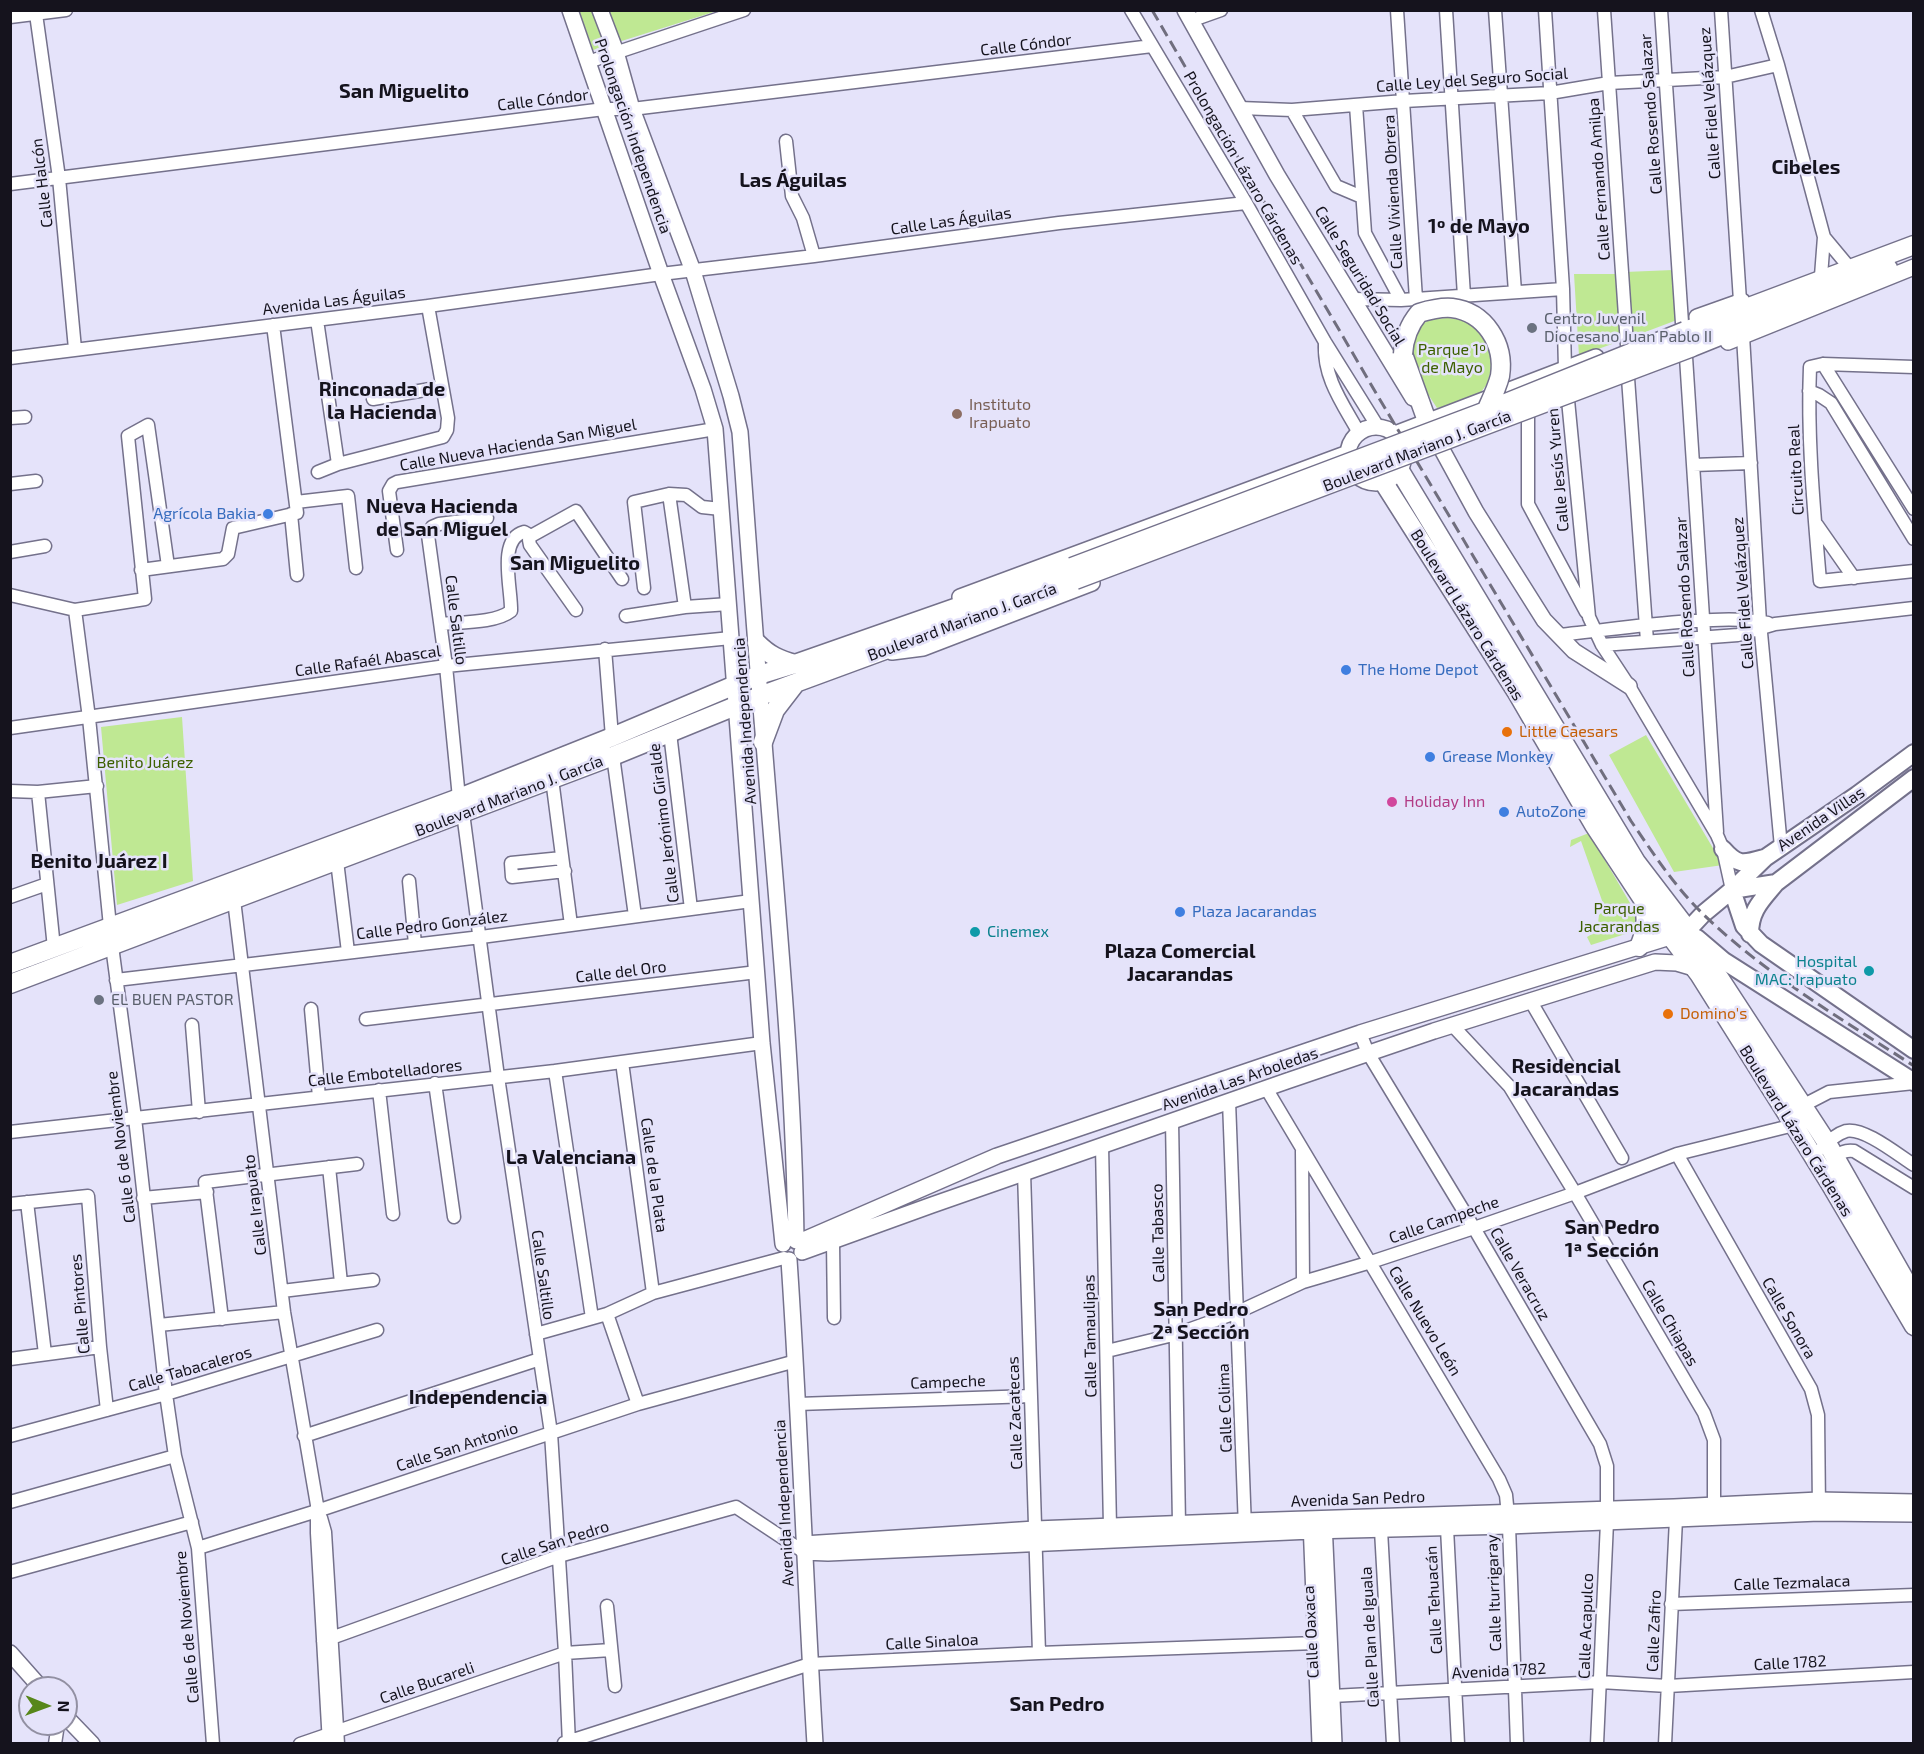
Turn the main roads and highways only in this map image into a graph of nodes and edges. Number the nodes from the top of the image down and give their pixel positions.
1 (1914, 245) edge
2 (1914, 257) edge
3 (1686, 340) junction
4 (1486, 411) junction
5 (1427, 421) road end
6 (1402, 465) road end
7 (1384, 483) road end
8 (1073, 574) junction
9 (757, 643) road end
10 (872, 646) junction
11 (795, 664) junction
12 (796, 683) junction
13 (764, 742) road end
14 (1547, 746) junction
15 (1914, 753) edge
16 (1573, 759) junction
17 (1914, 778) edge
18 (461, 805) junction
19 (1720, 842) road end
20 (1765, 858) junction
21 (1776, 883) junction
22 (1732, 890) junction
23 (1644, 901) junction
24 (1688, 930) junction
25 (1750, 934) junction
26 (111, 937) junction
27 (1670, 937) junction
28 (1639, 947) road end
29 (10, 964) edge
30 (1696, 971) junction
31 (10, 984) edge
32 (1914, 1050) edge
33 (1767, 1082) junction
34 (1914, 1082) edge
35 (1802, 1106) junction
36 (1914, 1296) edge
37 (1914, 1326) edge

1 - 3 main road, Boulevard Mariano J. García
2 - 3 main road, Boulevard Mariano J. García
3 - 4 main road, Boulevard Mariano J. García, bridge
3 - 8 main road, Boulevard Mariano J. García, bridge
4 - 5 main road, bridge
4 - 8 main road, Boulevard Mariano J. García, bridge
6 - 16 main road, Boulevard Lázaro Cárdenas
7 - 14 main road, Boulevard Lázaro Cárdenas
8 - 10 main road, Boulevard Mariano J. García
9 - 11 main road
10 - 11 main road, Boulevard Mariano J. García
10 - 12 main road, Boulevard Mariano J. García
11 - 18 main road, Boulevard Mariano J. García
12 - 13 main road
12 - 18 main road, Boulevard Mariano J. García
14 - 16 main road
14 - 23 main road, Boulevard Lázaro Cárdenas
15 - 20 main road, Avenida Villas
16 - 24 main road, Boulevard Lázaro Cárdenas
17 - 21 main road, Avenida Villas
18 - 26 main road, Boulevard Mariano J. García
18 - 26 main road, Boulevard Mariano J. García
19 - 20 main road
20 - 22 main road, Avenida Villas
21 - 22 main road, Avenida Villas
21 - 25 main road
22 - 24 main road, Avenida Villas
22 - 25 main road
23 - 27 main road, Boulevard Lázaro Cárdenas
23 - 28 main road
24 - 27 main road
24 - 30 main road
24 - 34 main road
24 - 35 main road, Boulevard Lázaro Cárdenas
25 - 32 main road
26 - 29 main road, Boulevard Mariano J. García
26 - 31 main road, Boulevard Mariano J. García
27 - 30 main road, Boulevard Lázaro Cárdenas
30 - 33 main road, Boulevard Lázaro Cárdenas
33 - 35 main road
33 - 37 main road, Boulevard Lázaro Cárdenas
35 - 36 main road, Boulevard Lázaro Cárdenas

